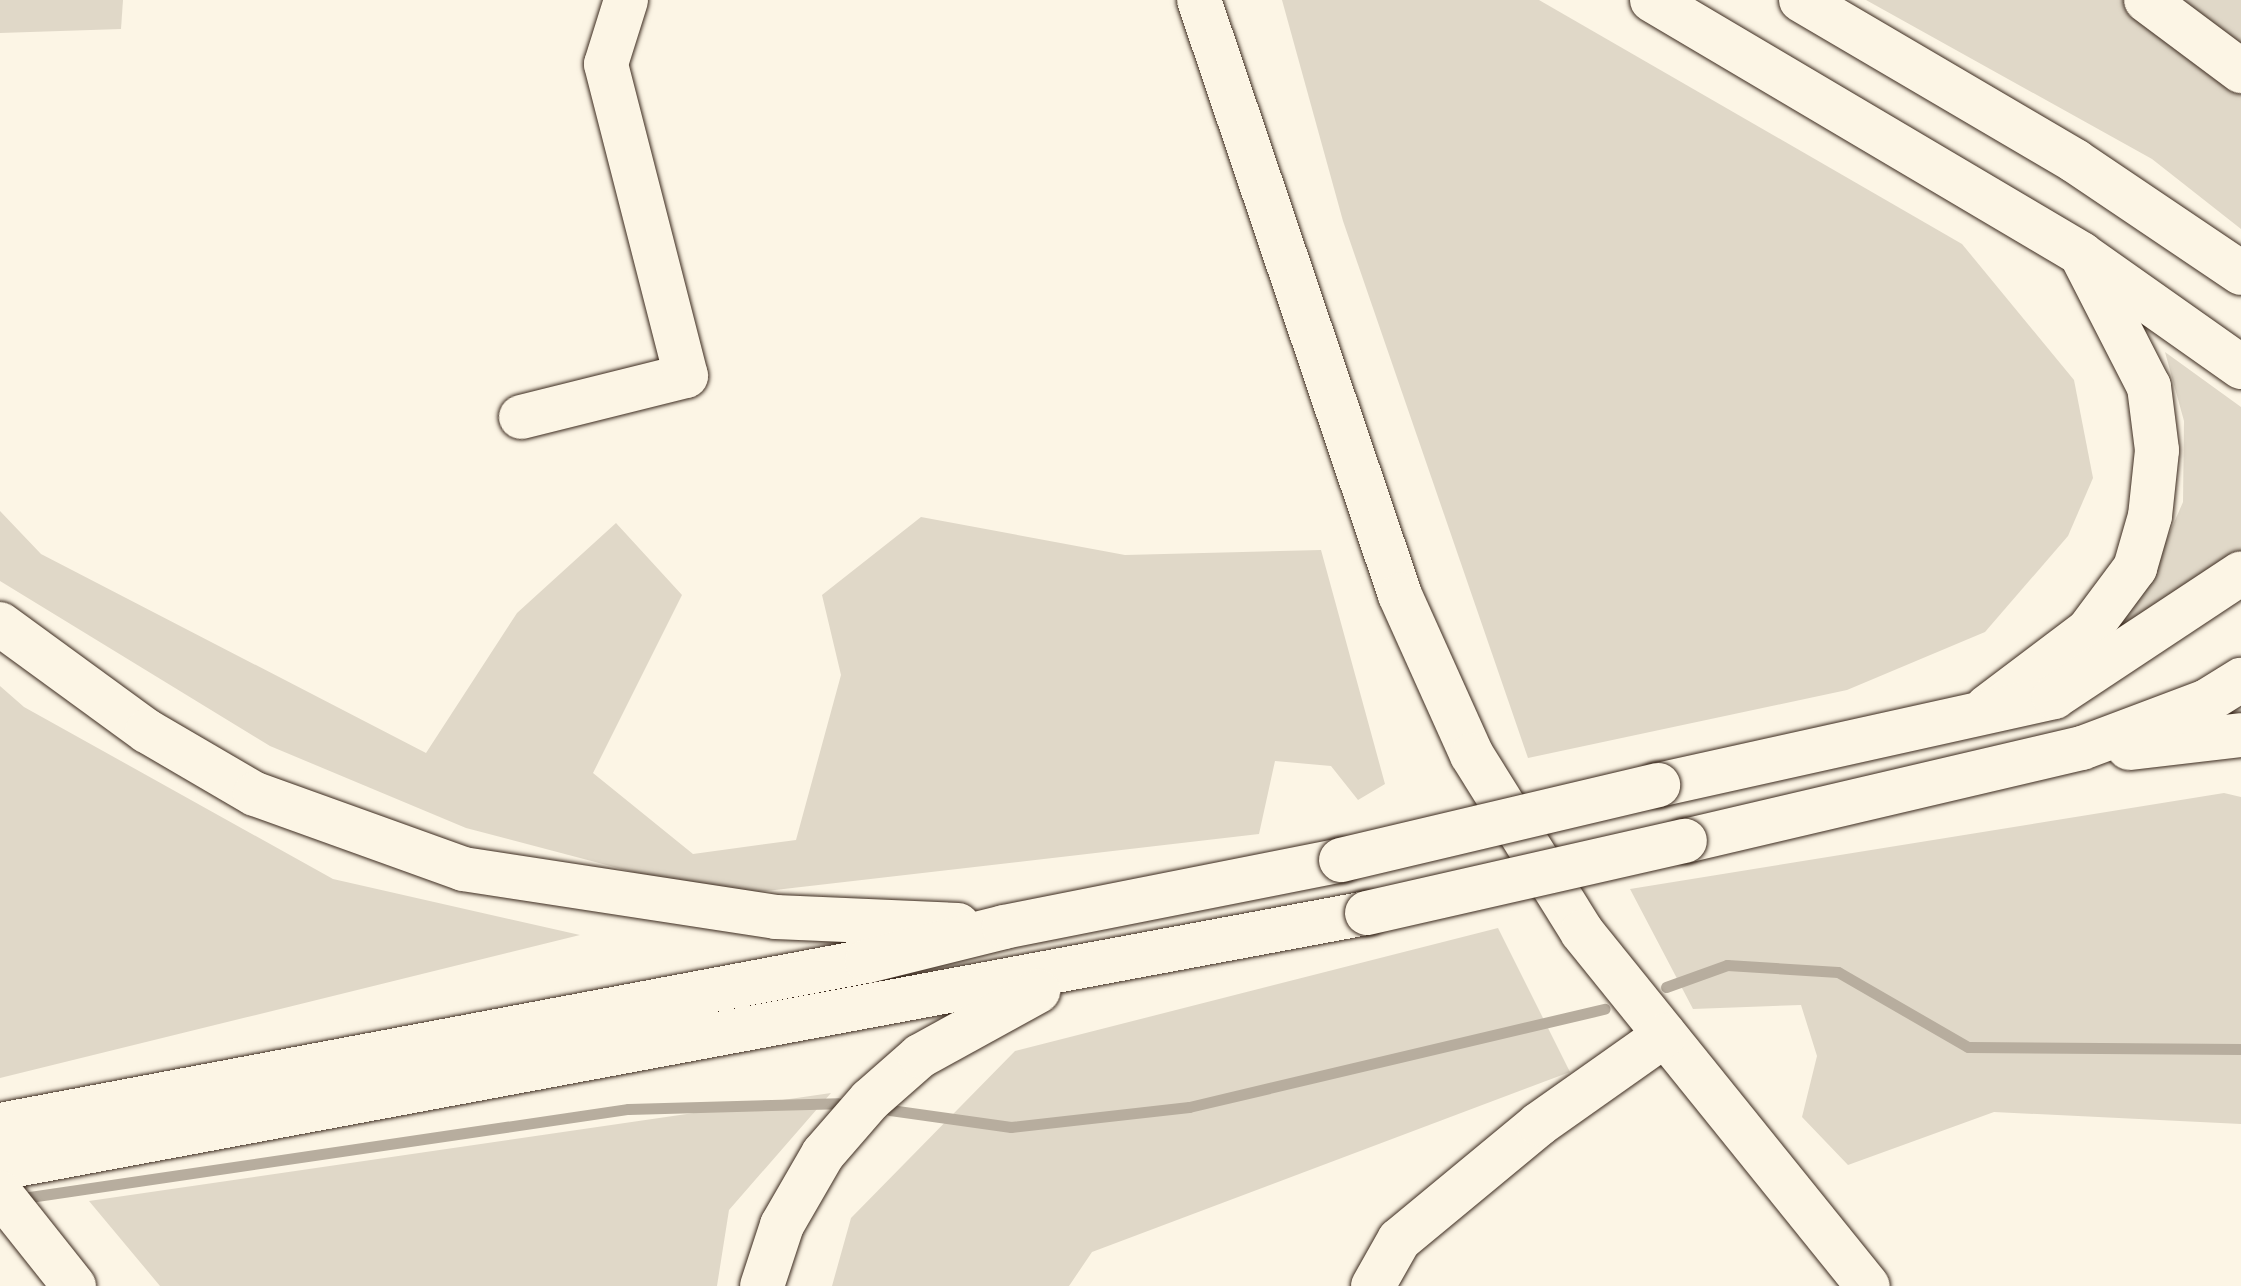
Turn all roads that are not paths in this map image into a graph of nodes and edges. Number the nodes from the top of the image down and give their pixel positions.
1 (626, 0) edge
2 (1652, 0) edge
3 (1801, 0) edge
4 (2146, 0) edge
5 (1203, 3) edge
6 (2241, 71) edge
7 (2081, 254) junction
8 (2241, 273) edge
9 (2241, 367) edge
10 (521, 417) dead end
11 (2241, 573) edge
12 (0, 624) edge
13 (2241, 680) edge
14 (1972, 718) junction
15 (2241, 735) edge
16 (2082, 748) junction
17 (1004, 927) junction
18 (1111, 962) junction
19 (1665, 1035) junction
20 (0, 1125) edge
21 (0, 1168) edge
22 (0, 1193) edge
23 (74, 1286) edge
24 (762, 1286) edge
25 (1373, 1286) edge
26 (1868, 1286) edge

1 - 10 main road
2 - 7 main road
3 - 8 main road
4 - 6 main road
5 - 19 main road
7 - 9 main road
7 - 14 main road
11 - 14 main road
12 - 17 main road
13 - 16 main road
14 - 17 main road, bridge
15 - 16 main road
16 - 18 main road, bridge
17 - 20 main road
18 - 21 main road
18 - 24 main road
19 - 25 main road
19 - 26 main road
22 - 23 main road

